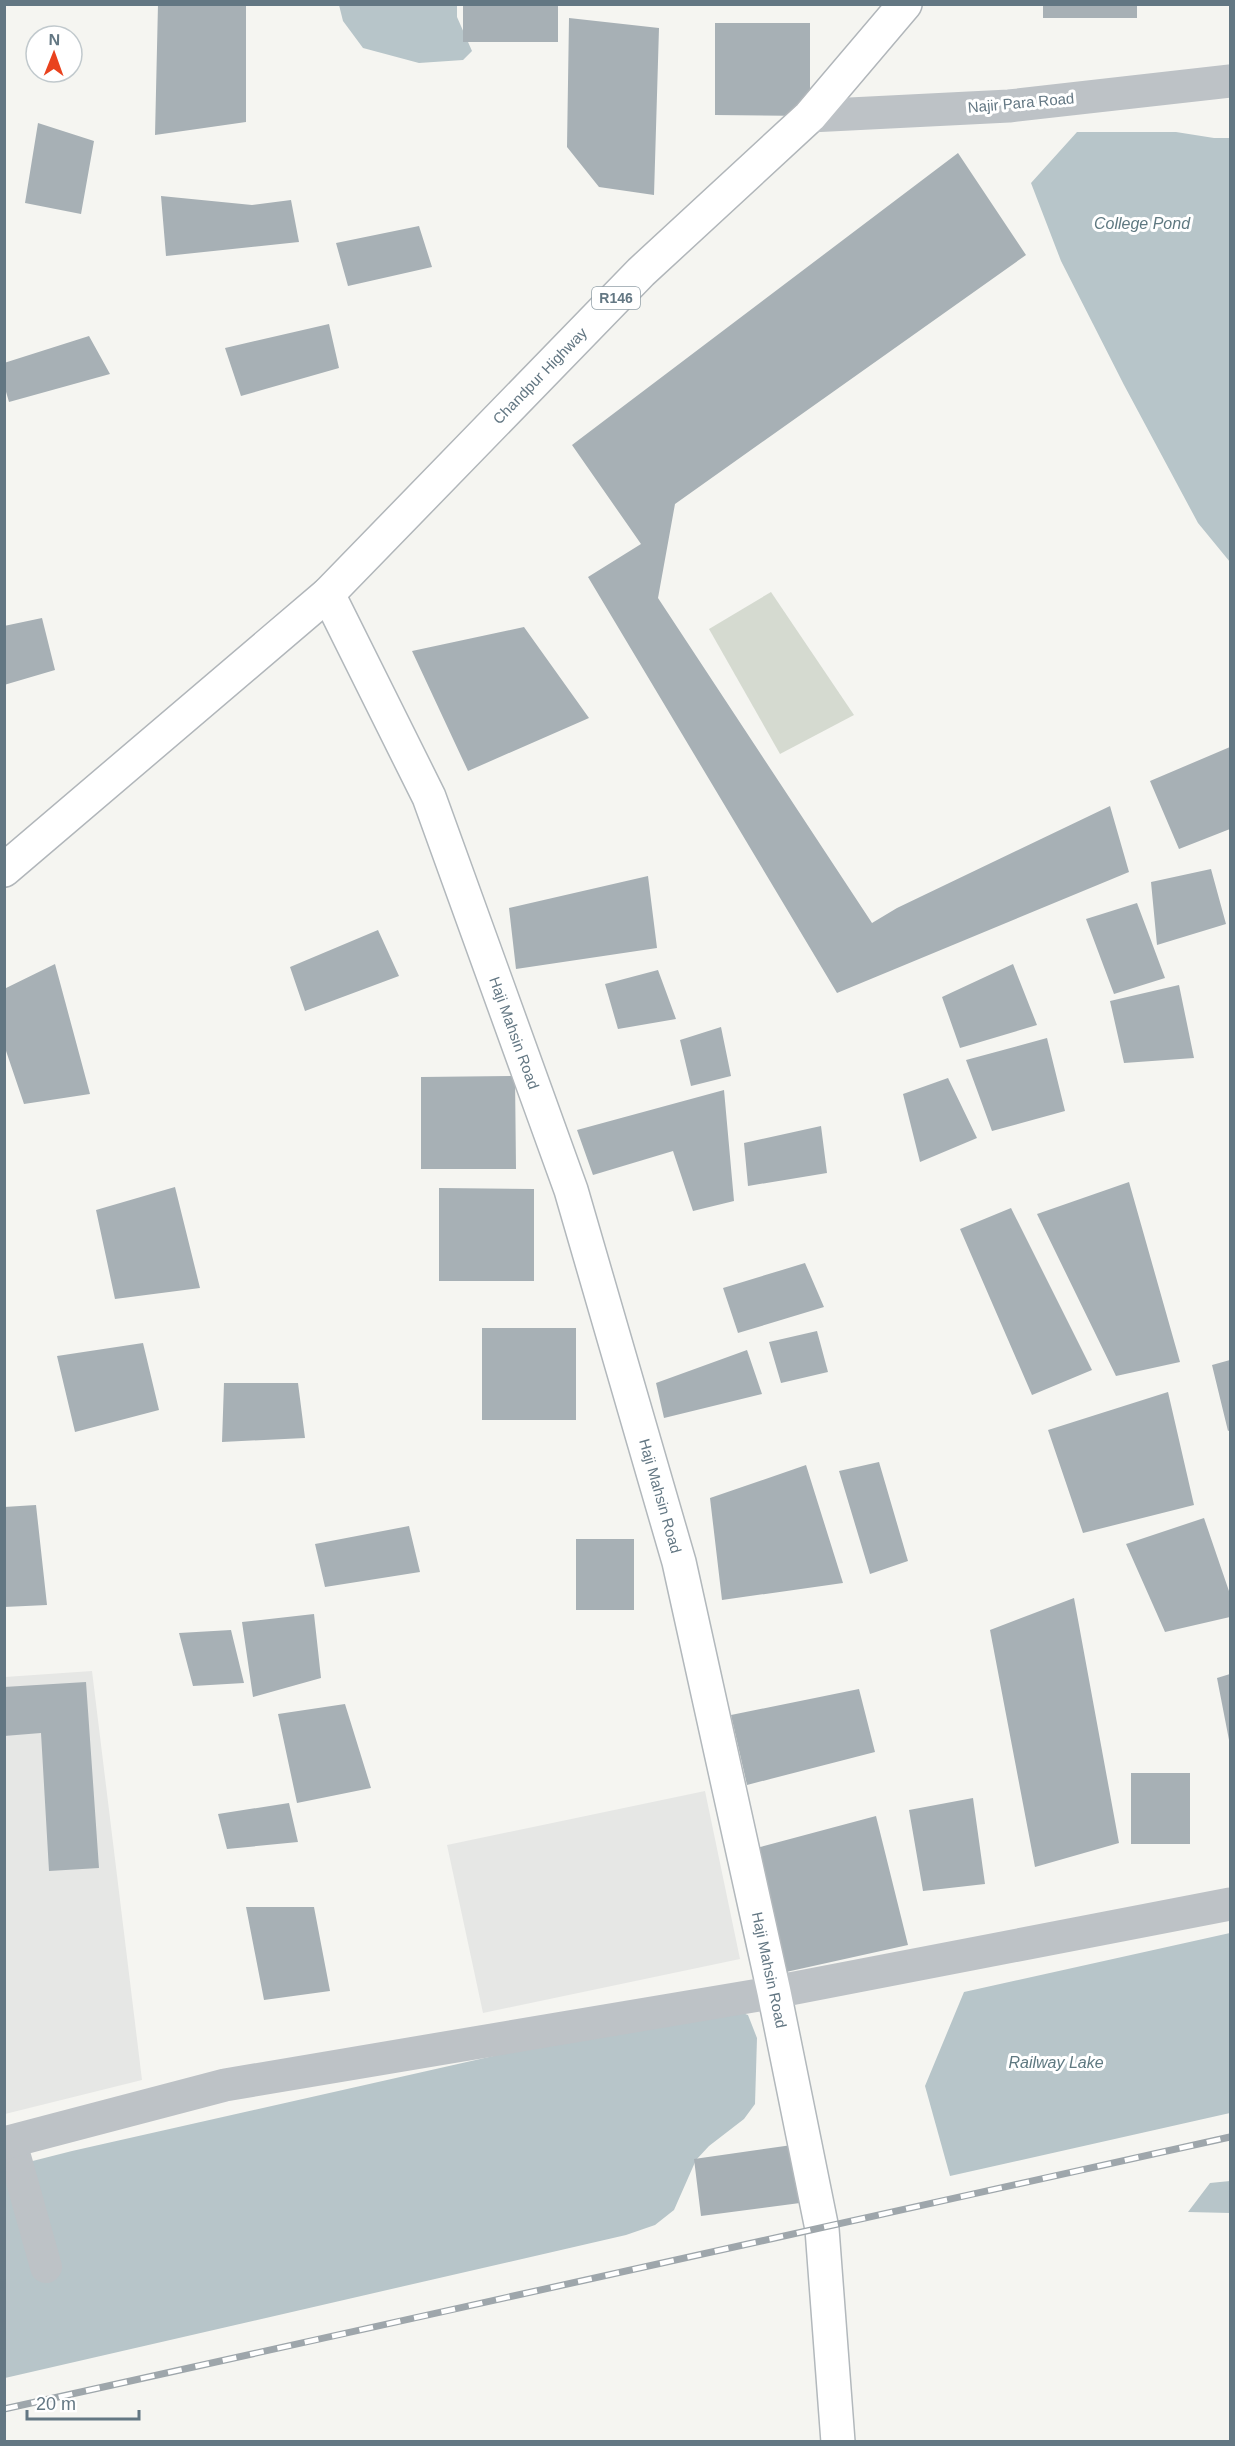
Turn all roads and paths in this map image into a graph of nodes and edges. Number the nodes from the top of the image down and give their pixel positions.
1 (905, 4) edge
2 (1230, 81) edge
3 (810, 116) junction
4 (328, 594) junction
5 (4, 870) edge
6 (1230, 1904) edge
7 (774, 1992) junction
8 (8, 2143) edge
9 (46, 2267) dead end
10 (838, 2442) edge

1 - 3 main road, Chandpur Highway / R146
2 - 3 street, Najir Para Road
3 - 4 main road, Chandpur Highway / R146
4 - 5 main road, Chandpur Highway
4 - 7 main road, Haji Mahsin Road
6 - 7 street
7 - 8 street
7 - 10 main road, Haji Mahsin Road
8 - 9 street

